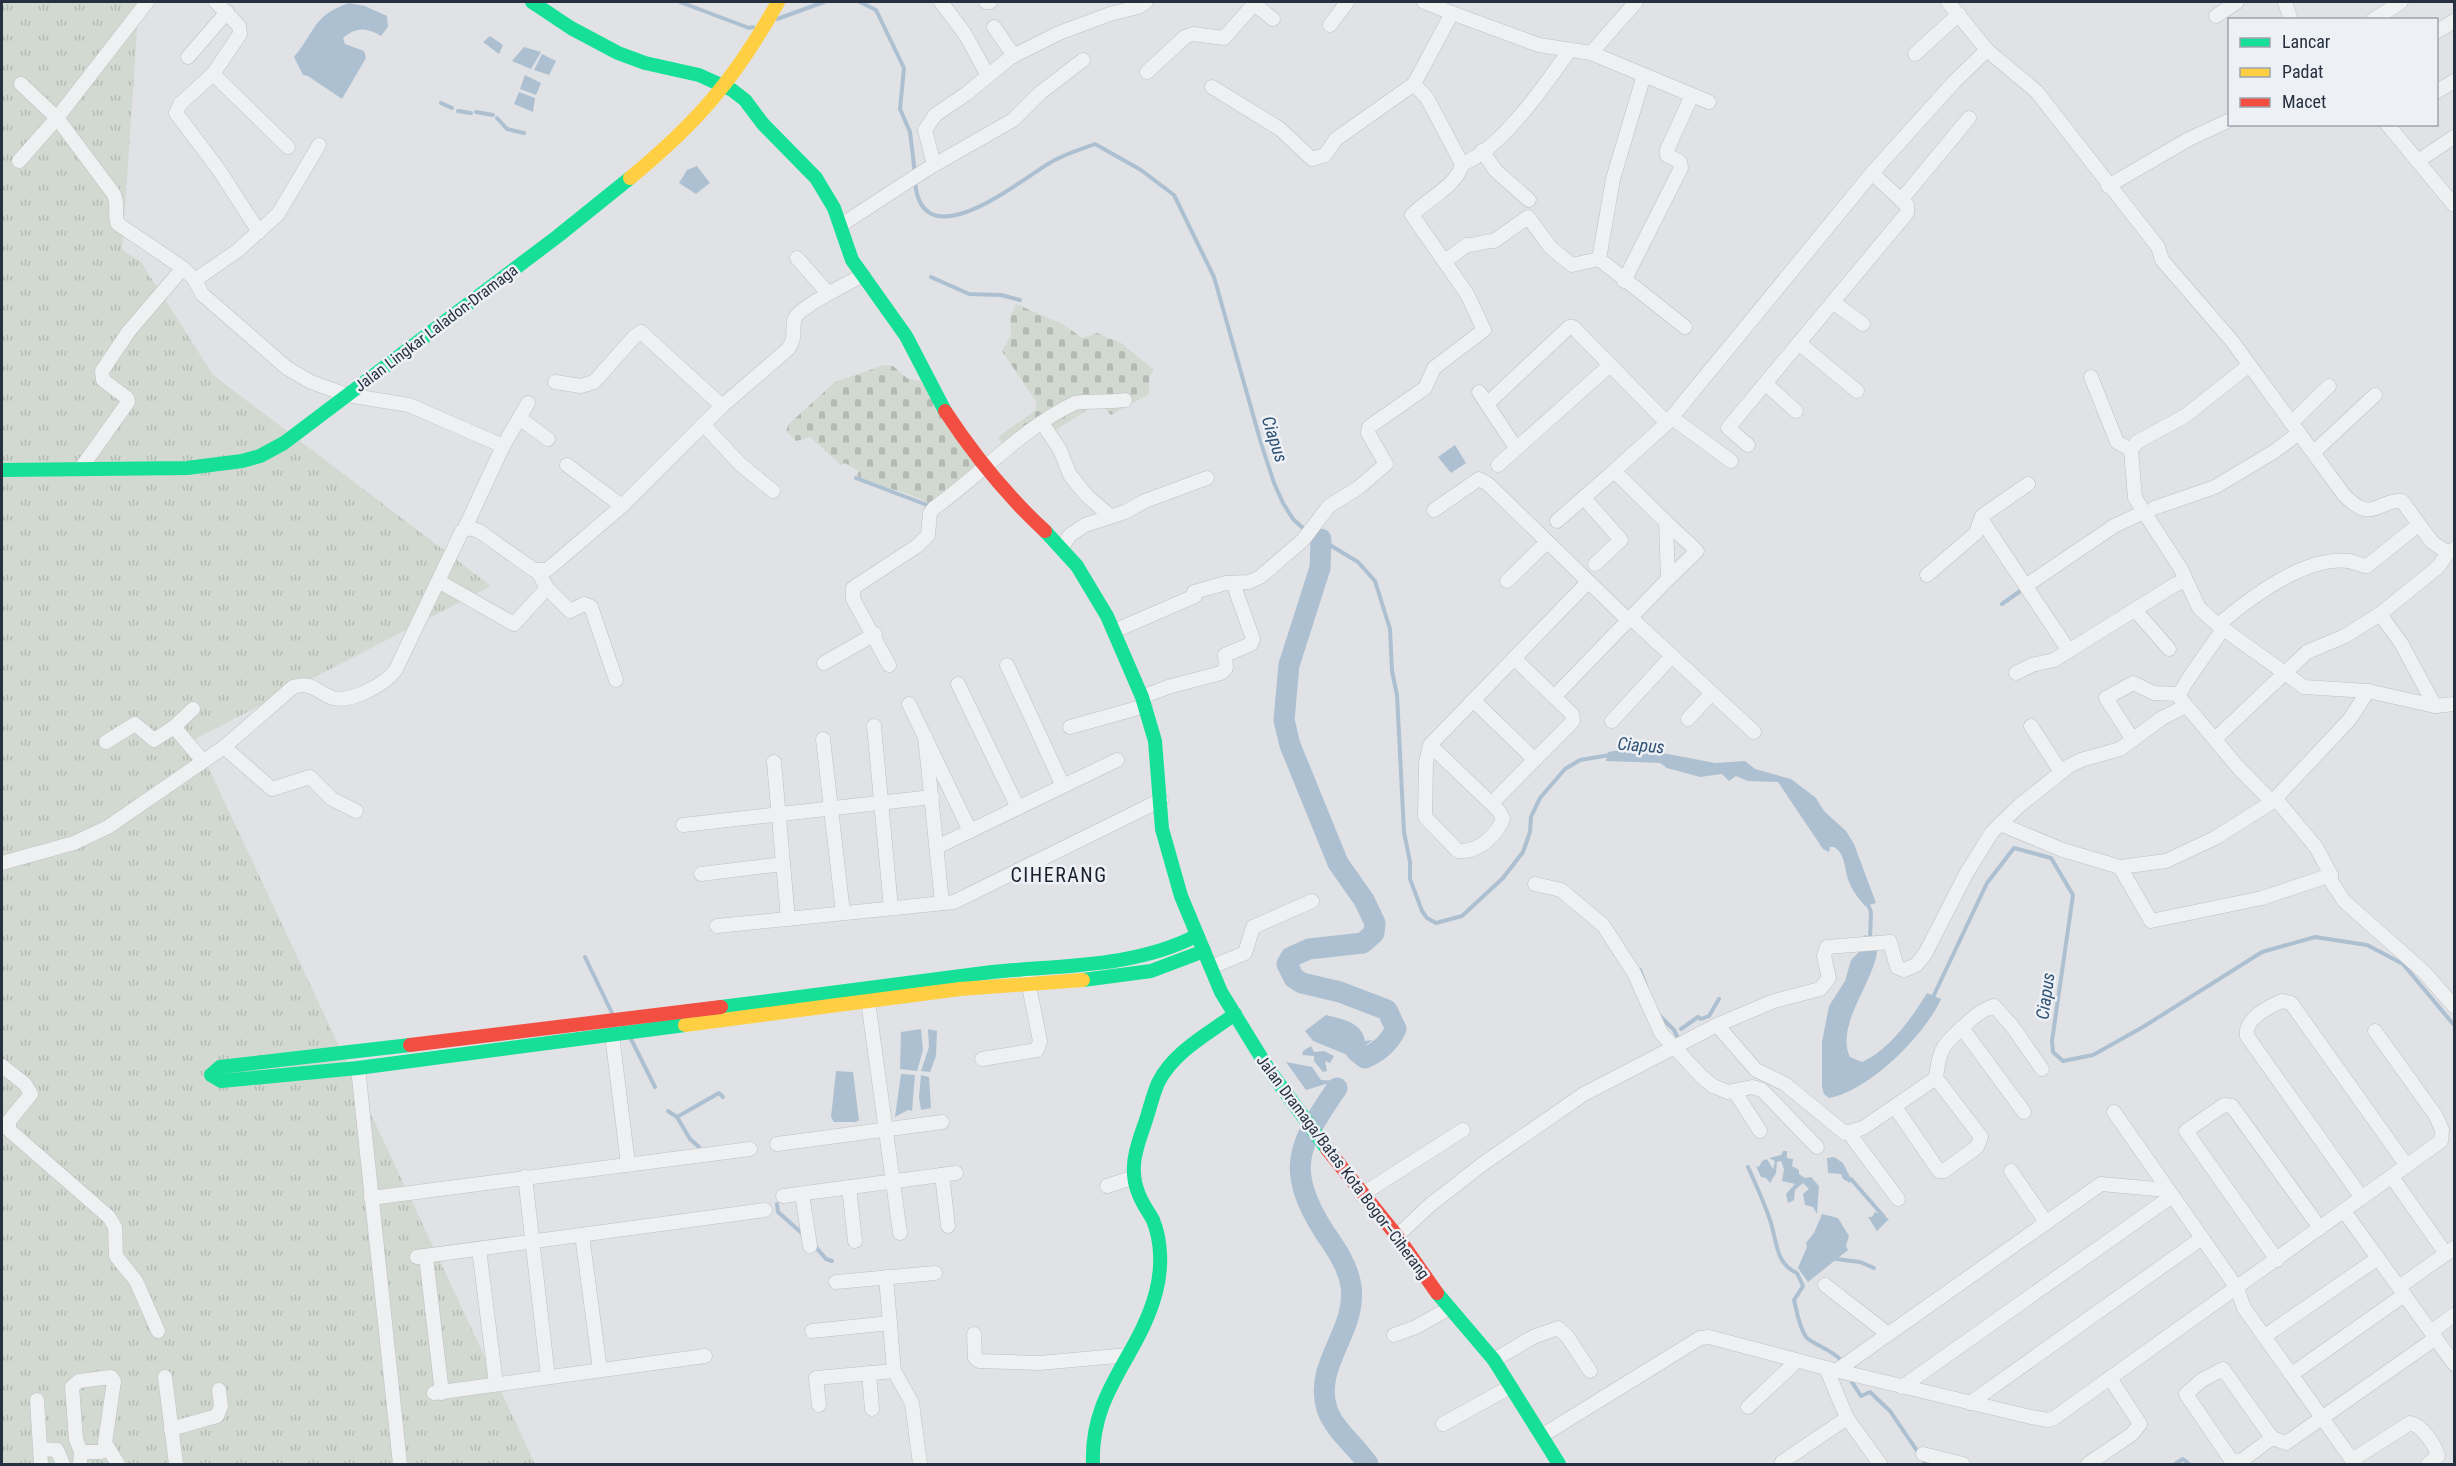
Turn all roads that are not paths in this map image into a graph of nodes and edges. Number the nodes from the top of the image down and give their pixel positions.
1 (147, 2) edge
2 (216, 2) edge
3 (532, 2) edge
4 (941, 2) edge
5 (1146, 2) edge
6 (1347, 2) edge
7 (1424, 2) edge
8 (1636, 2) edge
9 (1948, 2) edge
10 (2237, 2) edge
11 (2285, 2) edge
12 (2401, 2) edge
13 (777, 3) edge
14 (1253, 3) edge
15 (227, 12) junction
16 (1452, 13) junction
17 (1959, 14) junction
18 (2216, 16) dead end
19 (2290, 18) edge
20 (2376, 18) edge
21 (1273, 19) dead end
22 (2454, 21) edge
23 (1330, 25) dead end
24 (994, 27) dead end
25 (2438, 31) edge
26 (1987, 50) junction
27 (1569, 51) junction
28 (1591, 53) junction
29 (1915, 54) dead end
30 (1014, 56) junction
31 (188, 57) dead end
32 (1083, 60) dead end
33 (1147, 72) dead end
34 (213, 74) junction
35 (1644, 75) junction
36 (988, 76) junction
37 (2454, 81) edge
38 (21, 84) dead end
39 (1414, 84) junction
40 (725, 86) junction
41 (1212, 87) dead end
42 (2438, 91) edge
43 (1692, 94) junction
44 (1709, 102) dead end
45 (57, 118) junction
46 (1970, 118) dead end
47 (2228, 120) edge
48 (2389, 126) edge
49 (2454, 137) edge
50 (319, 146) dead end
51 (288, 147) dead end
52 (1482, 151) junction
53 (19, 161) dead end
54 (2418, 161) junction
55 (1462, 164) junction
56 (931, 167) junction
57 (1872, 173) junction
58 (2108, 186) junction
59 (2452, 199) edge
60 (1529, 200) dead end
61 (1900, 200) junction
62 (841, 225) junction
63 (259, 232) junction
64 (797, 258) dead end
65 (1599, 259) junction
66 (1445, 261) junction
67 (183, 268) junction
68 (863, 275) junction
69 (195, 280) junction
70 (1624, 281) junction
71 (828, 293) junction
72 (1834, 303) junction
73 (1863, 324) dead end
74 (1685, 327) dead end
75 (1800, 344) junction
76 (1610, 365) junction
77 (2248, 366) junction
78 (2091, 377) dead end
79 (555, 382) dead end
80 (1766, 384) junction
81 (2329, 386) dead end
82 (1857, 391) dead end
83 (1479, 392) dead end
84 (347, 395) junction
85 (2375, 395) dead end
86 (1125, 400) dead end
87 (528, 403) dead end
88 (1487, 404) junction
89 (722, 406) junction
90 (1796, 411) dead end
91 (519, 418) junction
92 (1669, 420) junction
93 (703, 424) junction
94 (1042, 424) junction
95 (2295, 428) junction
96 (548, 439) dead end
97 (1748, 445) dead end
98 (502, 446) junction
99 (1516, 448) junction
100 (2131, 450) junction
101 (2314, 452) junction
102 (1731, 461) dead end
103 (567, 465) dead end
104 (1498, 465) dead end
105 (985, 466) junction
106 (81, 468) junction
107 (2, 470) edge
108 (1614, 471) junction
109 (1207, 478) dead end
110 (2028, 484) dead end
111 (773, 491) dead end
112 (1584, 498) junction
113 (622, 506) junction
114 (1434, 510) dead end
115 (2149, 510) junction
116 (1109, 515) junction
117 (1981, 519) junction
118 (1557, 521) dead end
119 (1666, 522) junction
120 (2418, 525) junction
121 (465, 528) junction
122 (1547, 542) junction
123 (1062, 547) junction
124 (2451, 551) edge
125 (1595, 564) dead end
126 (538, 572) junction
127 (1927, 574) dead end
128 (1668, 579) junction
129 (1507, 581) dead end
130 (2186, 581) junction
131 (440, 582) junction
132 (1588, 582) junction
133 (1233, 583) junction
134 (2027, 585) junction
135 (547, 588) junction
136 (2135, 610) junction
137 (2380, 614) junction
138 (1629, 619) junction
139 (2220, 627) junction
140 (1114, 631) junction
141 (874, 634) junction
142 (2169, 650) dead end
143 (2068, 651) junction
144 (1672, 656) junction
145 (1514, 658) junction
146 (824, 663) dead end
147 (889, 665) dead end
148 (1007, 665) dead end
149 (2016, 673) dead end
150 (2284, 674) junction
151 (616, 680) dead end
152 (958, 684) dead end
153 (2368, 691) junction
154 (1711, 694) junction
155 (1554, 697) junction
156 (1473, 700) junction
157 (2182, 700) junction
158 (1143, 701) junction
159 (909, 704) dead end
160 (2454, 704) edge
161 (2435, 706) junction
162 (193, 709) dead end
163 (1688, 719) dead end
164 (1612, 721) dead end
165 (874, 726) dead end
166 (2031, 726) dead end
167 (174, 727) junction
168 (1070, 727) dead end
169 (1754, 732) dead end
170 (925, 736) junction
171 (823, 739) dead end
172 (2215, 739) junction
173 (2133, 740) junction
174 (106, 742) dead end
175 (1430, 745) junction
176 (224, 747) junction
177 (1117, 760) dead end
178 (1535, 760) junction
179 (203, 761) junction
180 (774, 762) dead end
181 (2061, 772) junction
182 (1063, 786) junction
183 (932, 797) junction
184 (1161, 800) junction
185 (2274, 800) junction
186 (882, 803) junction
187 (1492, 803) junction
188 (831, 808) junction
189 (1018, 808) junction
190 (356, 811) dead end
191 (779, 814) junction
192 (2000, 824) junction
193 (683, 825) dead end
194 (970, 831) junction
195 (937, 847) junction
196 (2, 863) edge
197 (783, 864) junction
198 (2120, 867) junction
199 (701, 873) dead end
200 (2331, 875) junction
201 (1535, 884) dead end
202 (1312, 901) dead end
203 (942, 903) junction
204 (891, 908) junction
205 (843, 913) junction
206 (788, 918) junction
207 (717, 926) dead end
208 (1196, 936) junction
209 (1169, 949) junction
210 (1204, 951) junction
211 (1173, 964) junction
212 (1211, 967) junction
213 (1027, 975) junction
214 (868, 1001) junction
215 (2454, 1006) edge
216 (1235, 1014) junction
217 (1717, 1025) junction
218 (1962, 1028) junction
219 (2375, 1031) dead end
220 (612, 1035) junction
221 (1674, 1047) junction
222 (982, 1059) dead end
223 (2, 1066) edge
224 (358, 1068) junction
225 (2042, 1069) dead end
226 (1936, 1078) junction
227 (1735, 1092) junction
228 (1895, 1107) junction
229 (2024, 1112) dead end
230 (2114, 1112) dead end
231 (942, 1122) dead end
232 (886, 1130) junction
233 (1463, 1130) dead end
234 (1760, 1131) dead end
235 (1850, 1133) junction
236 (777, 1143) dead end
237 (1817, 1147) dead end
238 (750, 1149) dead end
239 (628, 1164) junction
240 (2408, 1166) junction
241 (2011, 1171) dead end
242 (956, 1173) dead end
243 (942, 1175) junction
244 (525, 1177) junction
245 (1135, 1177) junction
246 (2392, 1177) junction
247 (893, 1181) junction
248 (1107, 1186) dead end
249 (849, 1187) junction
250 (2170, 1193) junction
251 (802, 1194) junction
252 (1361, 1195) junction
253 (783, 1196) dead end
254 (371, 1198) junction
255 (2362, 1198) junction
256 (1898, 1199) dead end
257 (765, 1210) dead end
258 (2344, 1211) junction
259 (2046, 1222) junction
260 (948, 1226) dead end
261 (2320, 1228) junction
262 (900, 1233) dead end
263 (582, 1235) junction
264 (1397, 1236) junction
265 (2202, 1238) junction
266 (855, 1240) dead end
267 (532, 1242) junction
268 (810, 1246) dead end
269 (479, 1249) junction
270 (2450, 1251) edge
271 (2378, 1258) junction
272 (2277, 1260) junction
273 (935, 1273) dead end
274 (886, 1277) junction
275 (836, 1282) dead end
276 (1825, 1285) dead end
277 (2237, 1288) junction
278 (2402, 1291) junction
279 (1448, 1309) junction
280 (2454, 1315) edge
281 (890, 1323) junction
282 (158, 1331) dead end
283 (812, 1331) dead end
284 (974, 1334) dead end
285 (1888, 1334) junction
286 (1394, 1335) dead end
287 (2433, 1335) junction
288 (2265, 1336) junction
289 (1128, 1355) junction
290 (705, 1356) dead end
291 (1494, 1360) junction
292 (1797, 1361) junction
293 (2454, 1364) edge
294 (600, 1370) junction
295 (1831, 1370) junction
296 (894, 1371) junction
297 (1590, 1371) dead end
298 (869, 1373) junction
299 (2292, 1374) junction
300 (165, 1377) dead end
301 (548, 1377) junction
302 (2110, 1378) junction
303 (496, 1384) junction
304 (1510, 1387) junction
305 (1902, 1387) junction
306 (219, 1390) dead end
307 (37, 1400) dead end
308 (1970, 1403) junction
309 (819, 1405) dead end
310 (1748, 1407) dead end
311 (872, 1409) dead end
312 (1847, 1418) junction
313 (2323, 1418) junction
314 (1443, 1424) dead end
315 (171, 1430) junction
316 (1544, 1435) junction
317 (2272, 1438) junction
318 (41, 1449) junction
319 (109, 1449) junction
320 (1923, 1454) dead end
321 (80, 1458) edge
322 (1782, 1462) dead end
323 (2353, 1462) edge
324 (41, 1464) edge
325 (63, 1464) edge
326 (118, 1464) edge
327 (176, 1464) edge
328 (400, 1464) edge
329 (920, 1464) edge
330 (1093, 1464) edge
331 (1559, 1464) edge
332 (1880, 1464) edge
333 (1963, 1464) edge
334 (2088, 1464) edge
335 (2428, 1464) edge

1 - 45 street
2 - 15 street
3 - 40 street, Jalan Dramaga/Batas Kota Bogor–Ciherang
4 - 36 street
5 - 30 street
6 - 23 street
7 - 16 street
8 - 28 street
9 - 17 street
10 - 18 street
11 - 19 street
12 - 20 street
13 - 40 street, Jalan Lingkar Laladon-Dramaga
14 - 21 street
14 - 33 street
15 - 31 street
15 - 34 street
16 - 27 street
16 - 39 street
17 - 26 street
17 - 29 street
22 - 25 street
24 - 30 street
26 - 57 street
26 - 58 street
27 - 28 street
27 - 52 street
28 - 35 street
30 - 36 street
32 - 56 street
34 - 51 street
34 - 63 street
35 - 43 street
35 - 65 street
36 - 56 street
37 - 42 street
38 - 45 street
39 - 41 street
39 - 55 street
40 - 62 street, Jalan Dramaga/Batas Kota Bogor–Ciherang
40 - 84 street, Jalan Lingkar Laladon-Dramaga
43 - 44 street
43 - 70 street
45 - 53 street
45 - 67 street
46 - 61 street
47 - 58 street
48 - 54 street
49 - 54 street
50 - 63 street
52 - 55 street
52 - 60 street
54 - 59 street
55 - 66 street
56 - 62 street
57 - 61 street
57 - 92 street
58 - 77 street
61 - 72 street
62 - 68 street, Jalan Dramaga/Batas Kota Bogor–Ciherang
63 - 69 street
64 - 71 street
65 - 66 street
65 - 70 street
66 - 133 street
67 - 69 street
67 - 106 street
68 - 71 street
68 - 105 street, Jalan Dramaga/Batas Kota Bogor–Ciherang
69 - 84 street
70 - 74 street
71 - 89 street
72 - 73 street
72 - 75 street
75 - 80 street
75 - 82 street
76 - 88 street
76 - 92 street
76 - 99 street
77 - 95 street
77 - 100 street
78 - 100 street
79 - 89 street
80 - 90 street
80 - 97 street
81 - 95 street
83 - 88 street
84 - 98 street
84 - 106 street, Jalan Lingkar Laladon-Dramaga
85 - 101 street
86 - 94 street
87 - 91 street
88 - 99 street
89 - 93 street
91 - 96 street
91 - 98 street
92 - 102 street
92 - 108 street
93 - 111 street
93 - 113 street
94 - 105 street
94 - 116 street
95 - 101 street
95 - 115 street
98 - 121 street
99 - 104 street
100 - 115 street
101 - 120 street
103 - 113 street
105 - 123 street, Jalan Dramaga/Batas Kota Bogor–Ciherang
105 - 141 street
106 - 107 street, Jalan Lingkar Laladon-Dramaga
108 - 112 street
108 - 119 street
109 - 116 street
110 - 117 street
112 - 118 street
112 - 125 street
113 - 126 street
114 - 122 street
115 - 130 street
115 - 134 street
116 - 123 street
117 - 127 street
117 - 134 street
119 - 128 street
119 - 128 street
120 - 124 street
120 - 139 street
121 - 126 street
121 - 131 street
122 - 129 street
122 - 132 street
123 - 140 street, Jalan Dramaga/Batas Kota Bogor–Ciherang
124 - 137 street
126 - 135 street
128 - 138 street
130 - 136 street
130 - 139 street
131 - 135 street
131 - 176 street
132 - 138 street
132 - 145 street
133 - 140 street
133 - 158 street
134 - 143 street
135 - 151 street
136 - 142 street
136 - 143 street
137 - 150 street
137 - 161 street
138 - 144 street
138 - 155 street
139 - 150 street
139 - 157 street
140 - 158 street, Jalan Dramaga/Batas Kota Bogor–Ciherang
141 - 146 street
141 - 147 street
143 - 149 street
144 - 154 street
144 - 164 street
145 - 155 street
145 - 156 street
148 - 182 street
150 - 153 street
150 - 172 street
152 - 189 street
153 - 161 street
153 - 185 street
154 - 163 street
154 - 169 street
155 - 178 street
156 - 175 street
156 - 178 street
157 - 172 street
157 - 173 street
157 - 173 street
158 - 168 street
158 - 184 street, Jalan Dramaga/Batas Kota Bogor–Ciherang
159 - 170 street
160 - 161 street
162 - 167 street
165 - 186 street
166 - 181 street
167 - 174 street
167 - 179 street
170 - 183 street
170 - 194 street
171 - 188 street
172 - 185 street
173 - 181 street
175 - 187 street
175 - 187 street
176 - 179 street
176 - 190 street
177 - 182 street
178 - 187 street
179 - 196 street
180 - 191 street
181 - 192 street
182 - 189 street
183 - 186 street
183 - 195 street
184 - 203 street
184 - 208 street, Jalan Dramaga/Batas Kota Bogor–Ciherang
185 - 198 street
185 - 200 street
186 - 188 street
186 - 204 street
188 - 191 street
188 - 205 street
189 - 194 street
191 - 193 street
191 - 197 street
192 - 198 street
192 - 217 street
194 - 195 street
195 - 203 street
197 - 199 street
197 - 206 street
198 - 200 street
200 - 215 street
201 - 221 street
202 - 212 street
203 - 204 street
204 - 205 street
205 - 206 street
206 - 207 street
208 - 209 street
208 - 210 street, Jalan Dramaga/Batas Kota Bogor–Ciherang
209 - 211 street
209 - 213 street
210 - 211 street
210 - 212 street, Jalan Dramaga/Batas Kota Bogor–Ciherang
211 - 213 street
212 - 216 street, Jalan Dramaga/Batas Kota Bogor–Ciherang
213 - 214 street
213 - 222 street
213 - 224 street
214 - 220 street
214 - 232 street
216 - 245 street
216 - 252 street, Jalan Dramaga/Batas Kota Bogor–Ciherang
217 - 221 street
217 - 235 street
218 - 225 street
218 - 226 street
218 - 229 street
219 - 240 street
220 - 224 street
220 - 239 street
221 - 227 street
221 - 264 street
223 - 282 street
224 - 254 street
226 - 228 street
226 - 228 street
227 - 234 street
227 - 237 street
228 - 235 street
230 - 250 street
231 - 232 street
232 - 236 street
232 - 247 street
233 - 252 street
235 - 256 street
238 - 239 street
239 - 244 street
240 - 246 street
240 - 255 street
241 - 259 street
242 - 243 street
243 - 247 street
243 - 260 street
244 - 254 street
244 - 267 street
245 - 248 street
245 - 289 street
246 - 255 street
246 - 270 street
247 - 249 street
247 - 262 street
249 - 251 street
249 - 266 street
250 - 259 street
250 - 265 street
250 - 305 street
251 - 253 street
251 - 268 street
252 - 264 street, Jalan Dramaga/Batas Kota Bogor–Ciherang
254 - 328 street
255 - 258 street
257 - 263 street
258 - 261 street
258 - 271 street
259 - 285 street
261 - 272 street
261 - 272 street
263 - 267 street
263 - 294 street
264 - 279 street, Jalan Dramaga/Batas Kota Bogor–Ciherang
265 - 277 street
265 - 308 street
267 - 269 street
267 - 301 street
269 - 303 street
269 - 303 street
270 - 278 street
271 - 278 street
271 - 288 street
272 - 277 street
273 - 274 street
274 - 275 street
274 - 281 street
276 - 285 street
277 - 288 street
277 - 302 street
278 - 287 street
278 - 299 street
279 - 286 street
279 - 291 street, Jalan Dramaga/Batas Kota Bogor–Ciherang
280 - 287 street
281 - 283 street
281 - 296 street
284 - 289 street
285 - 295 street
287 - 293 street
287 - 313 street
288 - 299 street
289 - 330 street
290 - 294 street
291 - 297 street
291 - 304 street, Jalan Dramaga/Batas Kota Bogor–Ciherang
292 - 295 street
292 - 310 street
292 - 316 street
294 - 301 street
295 - 305 street
295 - 312 street
296 - 298 street
296 - 329 street
298 - 309 street
298 - 311 street
299 - 313 street
300 - 315 street
301 - 303 street
302 - 308 street
302 - 334 street
304 - 314 street
304 - 316 street, Jalan Dramaga/Batas Kota Bogor–Ciherang
305 - 308 street
306 - 315 street
307 - 318 street
312 - 322 street
312 - 332 street
313 - 317 street
313 - 323 street
315 - 327 street
316 - 331 street, Jalan Dramaga/Batas Kota Bogor–Ciherang
317 - 317 street
318 - 324 street
318 - 325 street
319 - 321 street
319 - 321 street
319 - 326 street
320 - 333 street
323 - 335 street

